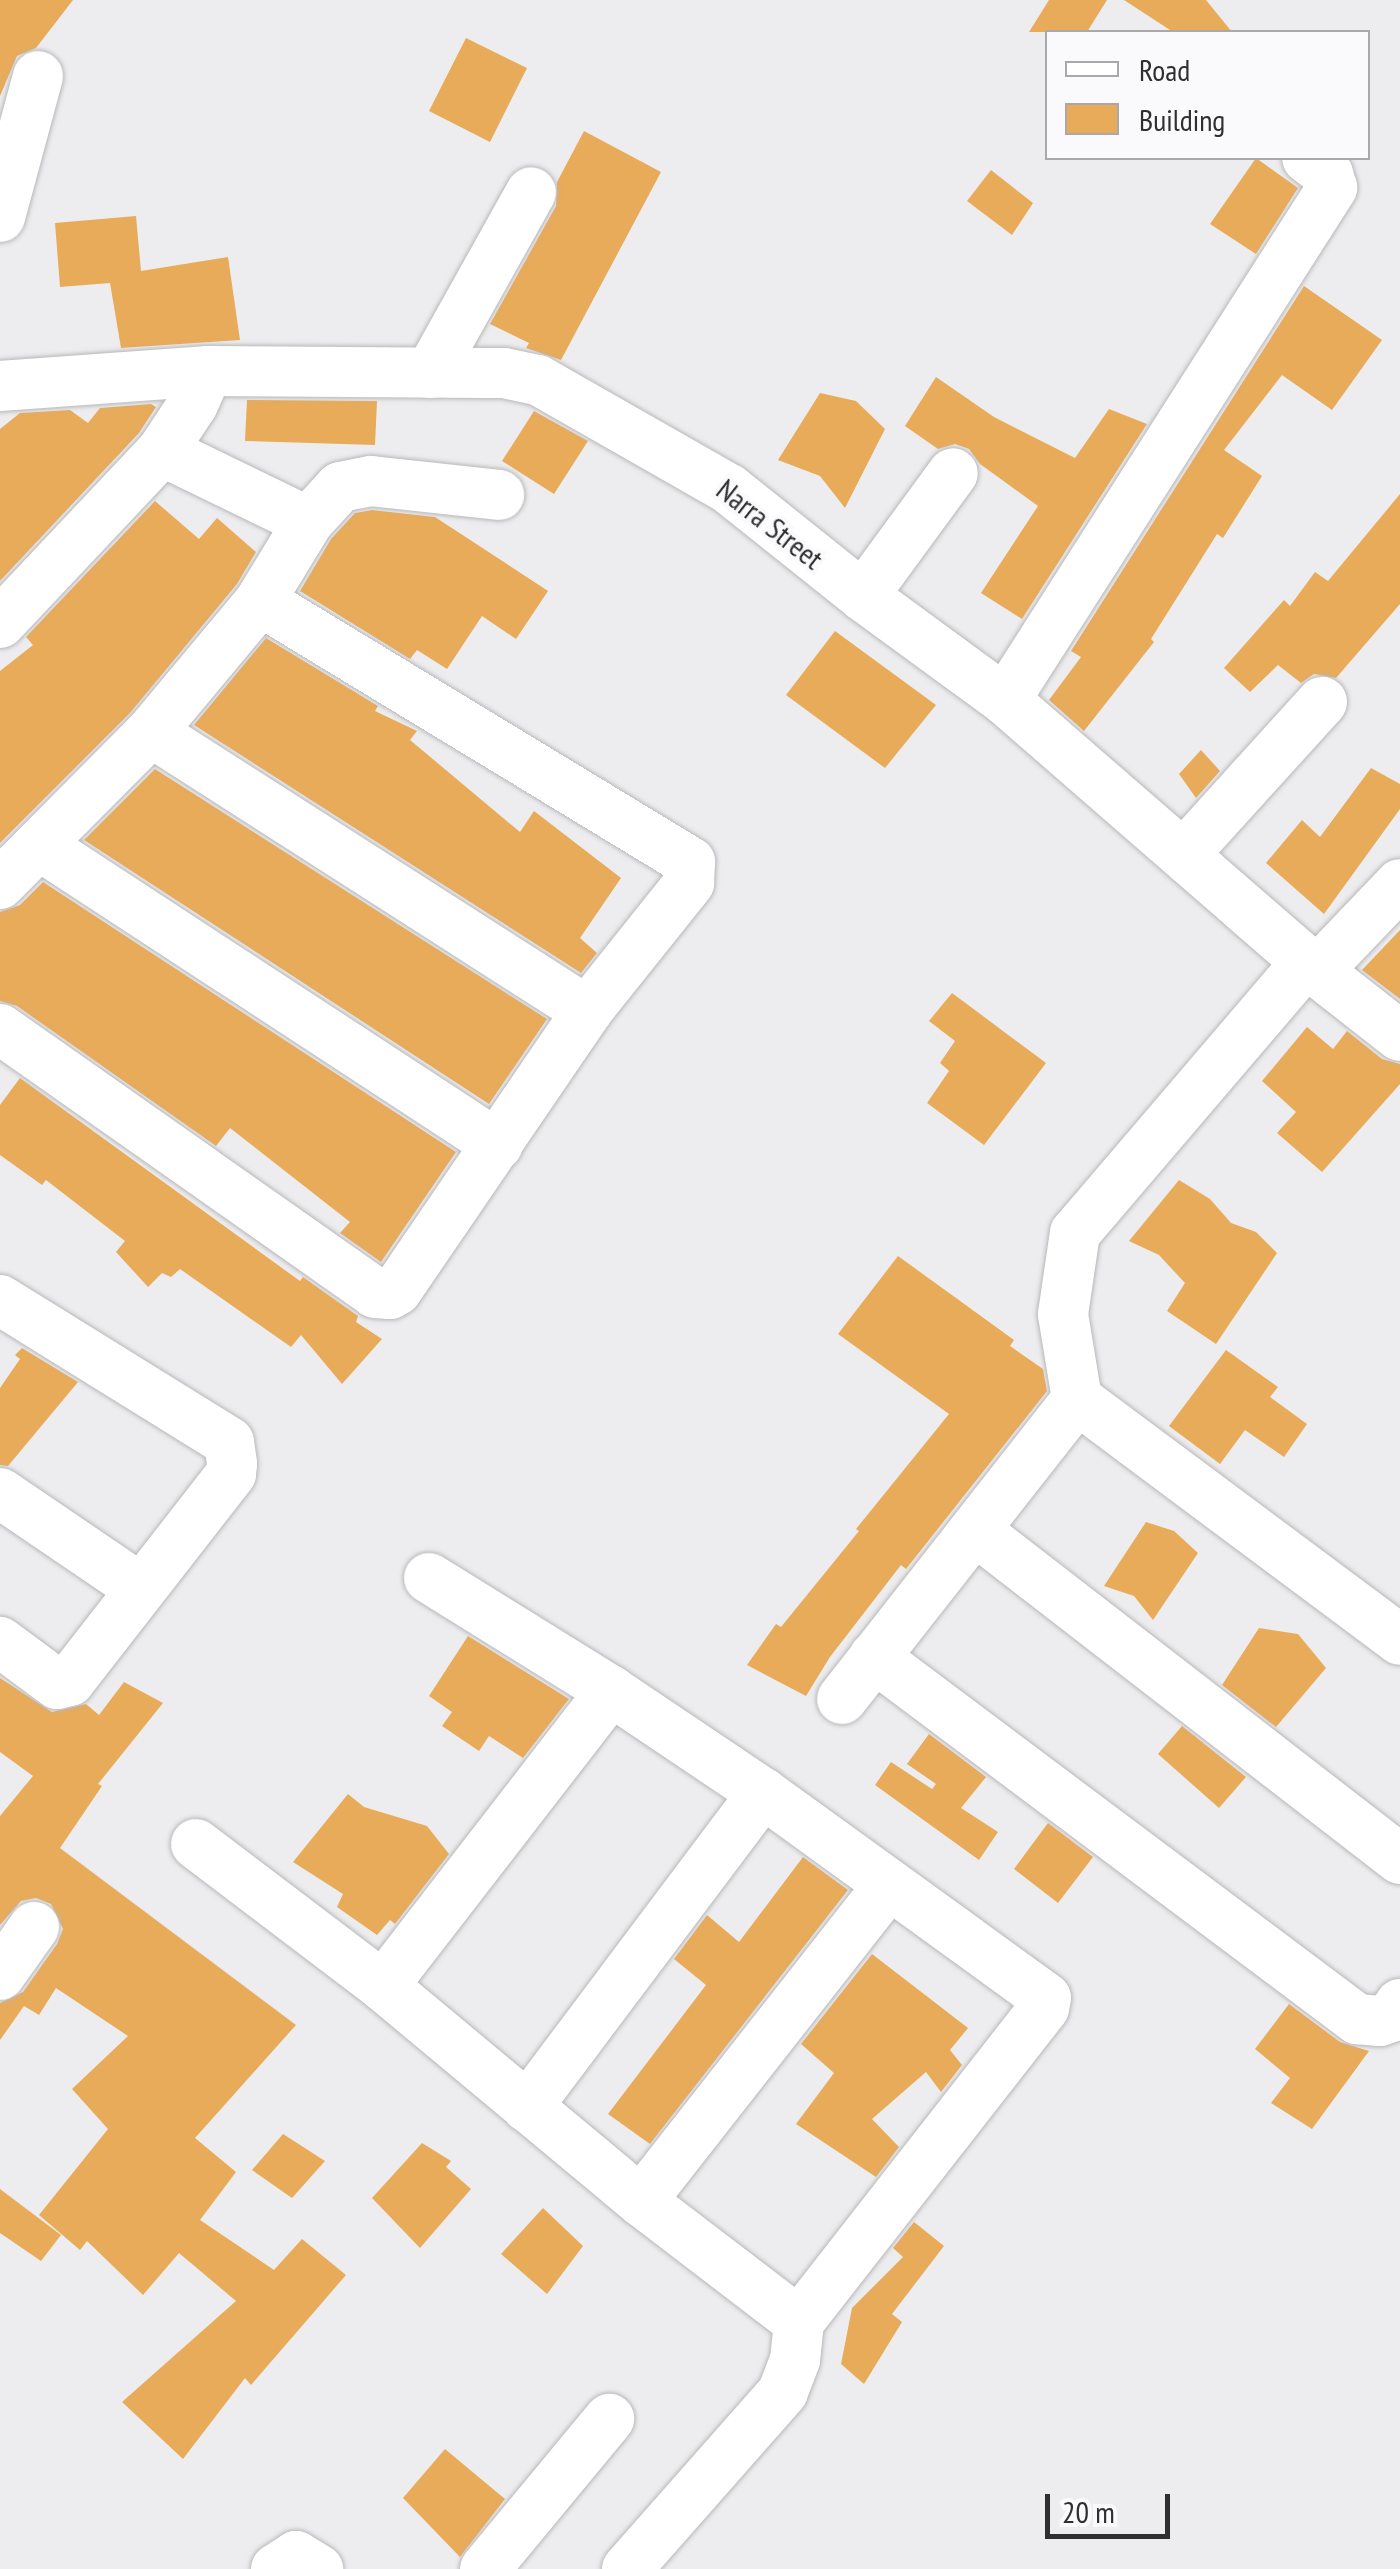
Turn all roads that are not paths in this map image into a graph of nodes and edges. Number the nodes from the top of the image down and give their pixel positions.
1 (38, 76) dead end
2 (1310, 160) edge
3 (531, 192) dead end
4 (0, 217) edge
5 (208, 371) junction
6 (430, 373) junction
7 (1, 387) edge
8 (162, 451) junction
9 (953, 473) dead end
10 (499, 495) dead end
11 (308, 522) junction
12 (862, 596) junction
13 (260, 601) junction
14 (0, 624) edge
15 (1004, 700) junction
16 (1322, 702) dead end
17 (152, 732) junction
18 (39, 844) junction
19 (1185, 853) junction
20 (0, 884) edge
21 (1400, 884) edge
22 (1312, 966) junction
23 (587, 1012) junction
24 (0, 1029) edge
25 (1400, 1036) edge
26 (498, 1145) junction
27 (0, 1300) edge
28 (1077, 1398) junction
29 (0, 1493) edge
30 (976, 1532) junction
31 (429, 1578) dead end
32 (140, 1588) junction
33 (1400, 1640) edge
34 (0, 1642) edge
35 (874, 1658) junction
36 (611, 1690) junction
37 (842, 1699) dead end
38 (762, 1792) junction
39 (196, 1844) dead end
40 (1400, 1859) edge
41 (889, 1884) junction
42 (34, 1928) dead end
43 (0, 1975) edge
44 (383, 1986) junction
45 (1400, 2004) edge
46 (527, 2107) junction
47 (641, 2201) junction
48 (800, 2322) junction
49 (609, 2419) dead end
50 (276, 2569) edge
51 (318, 2569) edge
52 (485, 2569) edge
53 (627, 2569) edge

1 - 4 street
2 - 15 street
3 - 6 street
5 - 6 street, Narra Street
5 - 7 street, Narra Street
5 - 8 street
6 - 12 street, Narra Street
8 - 11 street
8 - 14 street
9 - 12 street
10 - 11 street
11 - 13 street
12 - 15 street, Narra Street
13 - 17 street
13 - 23 street
15 - 19 street, Narra Street
16 - 19 street
17 - 18 street
17 - 23 street
18 - 20 street
18 - 26 street
19 - 22 street, Narra Street
21 - 22 street
22 - 25 street, Narra Street
22 - 28 street
23 - 26 street
24 - 26 street
27 - 32 street
28 - 30 street
28 - 33 street
29 - 32 street
30 - 35 street
30 - 40 street
31 - 36 street
32 - 34 street
35 - 37 street
35 - 45 street
36 - 38 street
36 - 44 street
38 - 41 street
38 - 46 street
39 - 44 street
41 - 47 street
41 - 48 street
42 - 43 street
44 - 46 street
46 - 47 street
47 - 48 street
48 - 53 street
49 - 52 street
50 - 51 street

